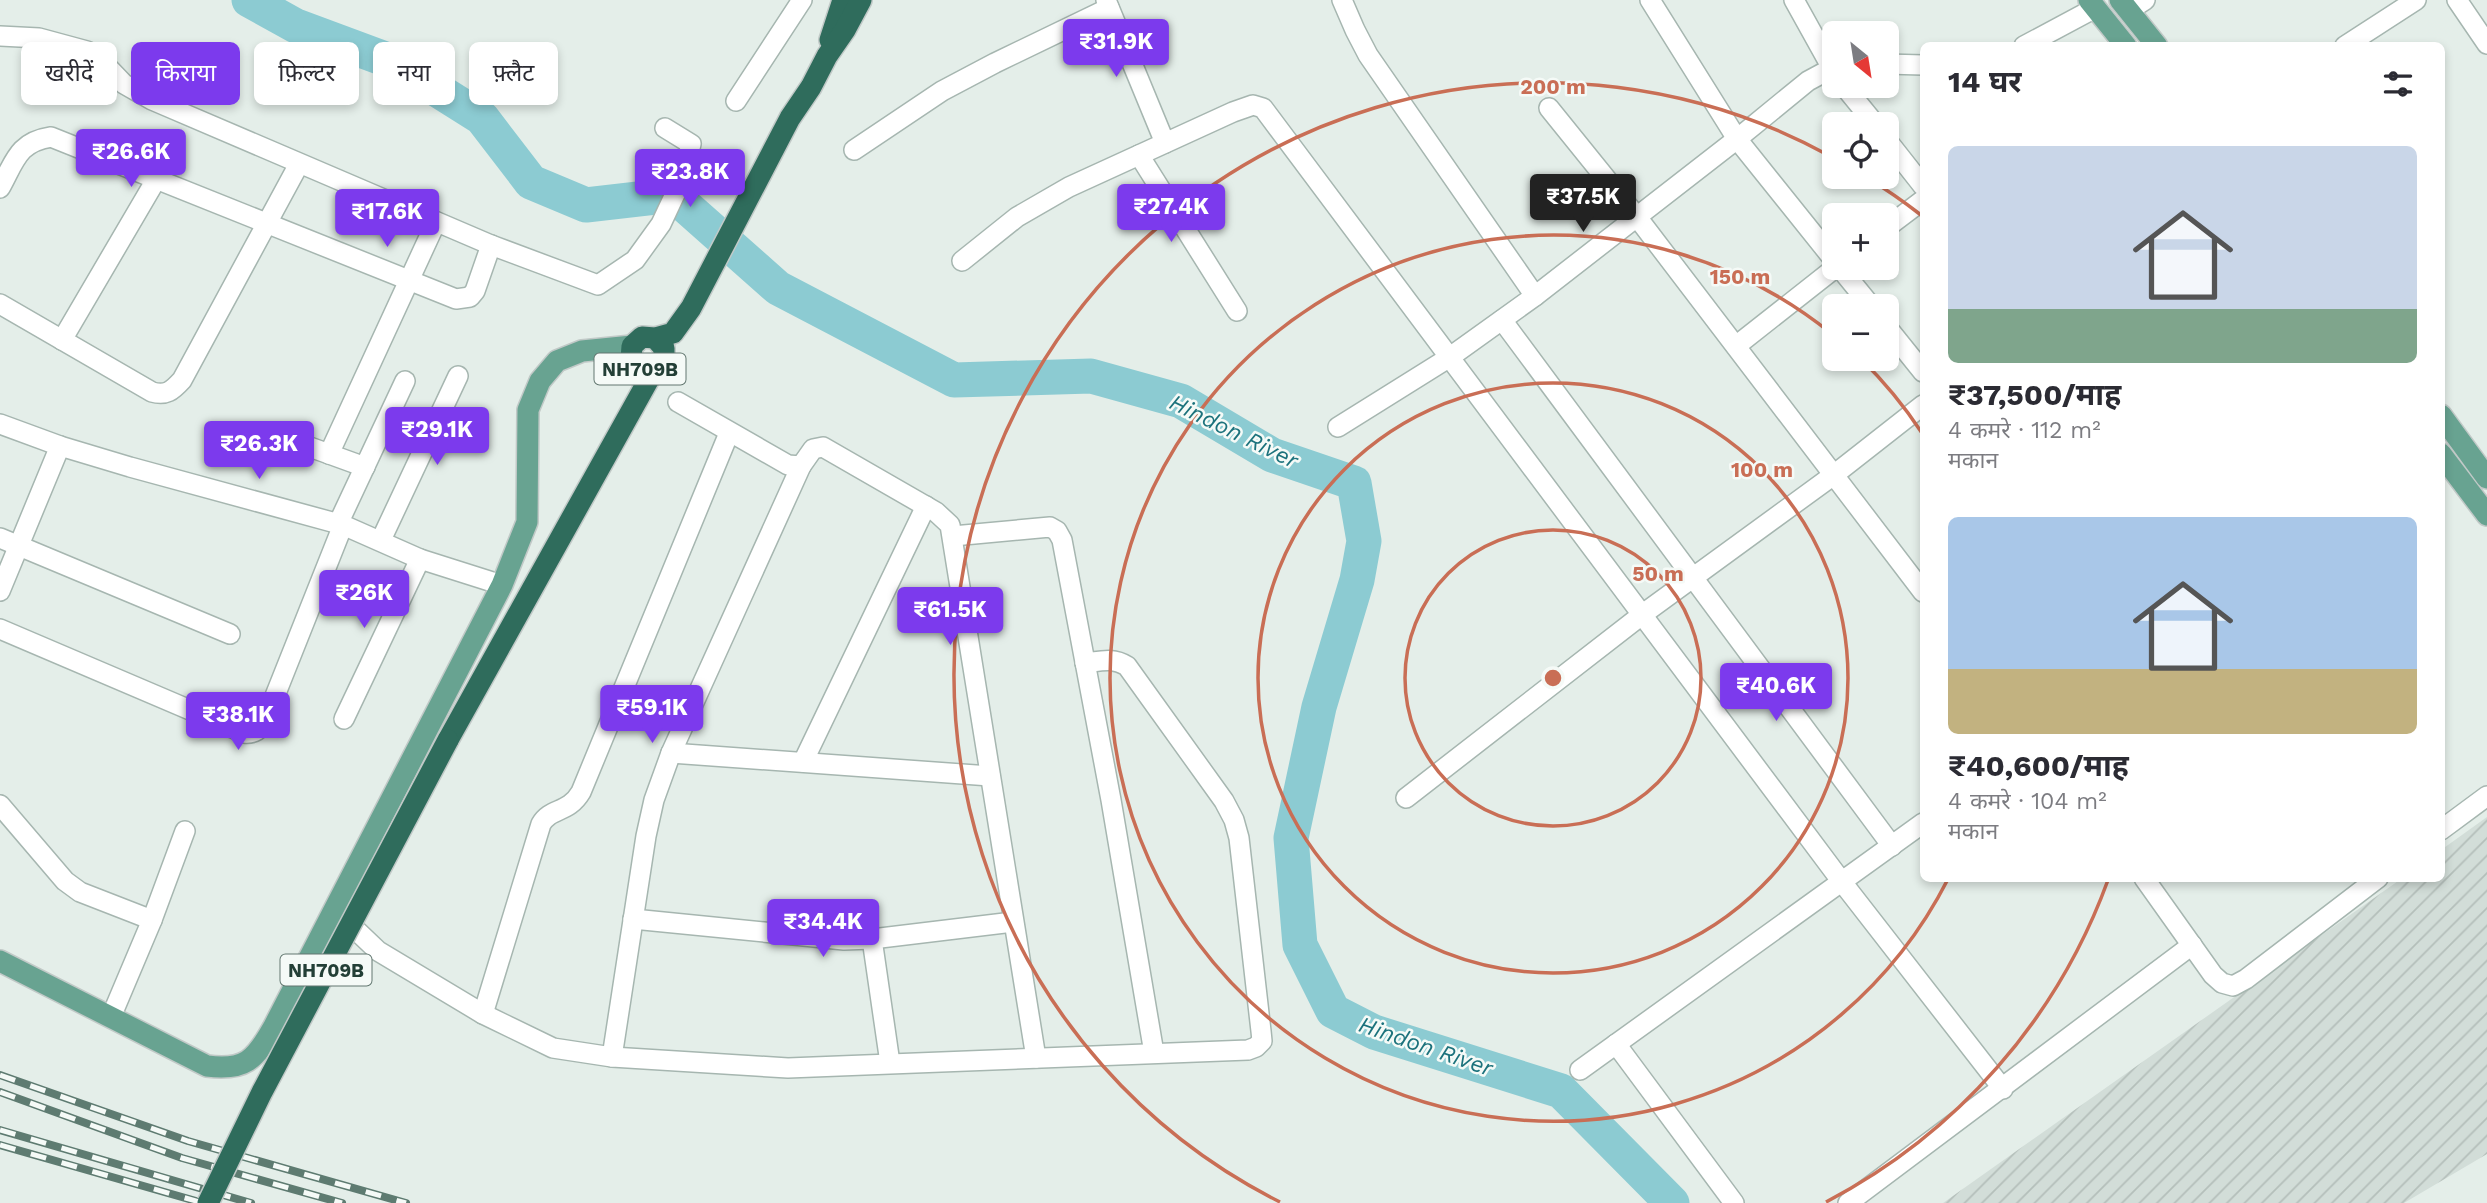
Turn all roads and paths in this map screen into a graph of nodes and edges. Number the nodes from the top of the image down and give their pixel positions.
1 (802, 0) edge
2 (843, 0) edge
3 (861, 0) edge
4 (1342, 0) edge
5 (1650, 0) edge
6 (1794, 0) edge
7 (2416, 0) edge
8 (2457, 0) edge
9 (1107, 4) edge
10 (2092, 4) edge
11 (2131, 4) edge
12 (0, 36) edge
13 (2030, 42) edge
14 (2123, 42) edge
15 (2155, 42) edge
16 (2351, 42) edge
17 (2487, 44) edge
18 (1822, 50) edge
19 (827, 56) junction
20 (1899, 64) edge
21 (1920, 65) edge
22 (1822, 74) edge
23 (1854, 98) edge
24 (736, 101) dead end
25 (1549, 108) dead end
26 (1865, 112) edge
27 (665, 128) dead end
28 (1737, 139) junction
29 (1165, 143) junction
30 (854, 150) dead end
31 (1139, 155) junction
32 (1899, 156) edge
33 (299, 164) junction
34 (157, 178) junction
35 (1920, 182) edge
36 (0, 188) edge
37 (1920, 202) edge
38 (1637, 217) junction
39 (1899, 218) edge
40 (436, 222) junction
41 (269, 224) junction
42 (491, 245) junction
43 (1822, 245) edge
44 (962, 261) dead end
45 (410, 280) junction
46 (1822, 280) edge
47 (1848, 280) edge
48 (1861, 294) edge
49 (1535, 296) junction
50 (0, 304) edge
51 (1237, 311) dead end
52 (1502, 320) junction
53 (655, 338) junction
54 (62, 340) junction
55 (1899, 342) edge
56 (632, 346) junction
57 (1736, 346) junction
58 (1450, 357) junction
59 (1920, 368) edge
60 (653, 370) junction
61 (458, 376) dead end
62 (405, 381) dead end
63 (678, 402) dead end
64 (1920, 407) edge
65 (2445, 420) edge
66 (0, 424) edge
67 (1338, 427) dead end
68 (729, 433) junction
69 (60, 446) junction
70 (307, 446) dead end
71 (330, 454) junction
72 (2445, 459) edge
73 (801, 466) junction
74 (365, 467) junction
75 (2484, 467) edge
76 (1835, 474) junction
77 (2458, 477) junction
78 (926, 506) junction
79 (2487, 515) edge
80 (341, 525) junction
81 (953, 536) junction
82 (0, 537) edge
83 (380, 540) junction
84 (20, 545) junction
85 (420, 559) junction
86 (1693, 577) junction
87 (502, 585) junction
88 (1920, 588) edge
89 (0, 591) edge
90 (1643, 614) junction
91 (0, 629) edge
92 (230, 634) dead end
93 (1085, 663) junction
94 (344, 719) dead end
95 (671, 753) junction
96 (803, 762) junction
97 (990, 776) junction
98 (2487, 796) edge
99 (1406, 798) dead end
100 (0, 805) edge
101 (1920, 825) edge
102 (2445, 827) edge
103 (185, 831) dead end
104 (1892, 846) junction
105 (1842, 882) junction
106 (2147, 882) edge
107 (2373, 882) edge
108 (335, 910) junction
109 (634, 919) junction
110 (152, 920) junction
111 (1013, 922) junction
112 (872, 939) junction
113 (2192, 945) junction
114 (0, 961) edge
115 (483, 1014) junction
116 (111, 1017) junction
117 (1616, 1044) junction
118 (1154, 1054) junction
119 (612, 1057) junction
120 (1036, 1058) junction
121 (890, 1063) junction
122 (1580, 1070) dead end
123 (2003, 1089) junction
124 (208, 1203) edge
125 (1734, 1203) edge
126 (1848, 1203) edge

1 - 24 street
2 - 19 highway, NH709B
3 - 19 highway, NH709B
4 - 49 street
5 - 28 street
6 - 18 street
7 - 16 street
8 - 17 street
9 - 29 street
9 - 30 street
10 - 13 street
10 - 14 main road
11 - 15 main road
12 - 33 street
19 - 53 highway, NH709B
20 - 21 street
22 - 28 street
23 - 26 street
25 - 38 street
27 - 42 street
28 - 38 street
28 - 43 street
29 - 31 street
29 - 58 street
31 - 44 street
31 - 51 street
32 - 35 street
33 - 40 street
33 - 41 street
34 - 36 street
34 - 41 street
34 - 54 street
37 - 39 street
38 - 49 street
38 - 57 street
40 - 42 street
40 - 45 street
41 - 45 street
41 - 54 street
42 - 45 street
45 - 71 street
46 - 57 street
47 - 48 street
49 - 52 street
50 - 54 street
52 - 58 street
52 - 86 street
53 - 56 highway, NH709B
53 - 60 highway, NH709B
55 - 59 street
56 - 60 highway, NH709B
56 - 87 main road
57 - 76 street
58 - 67 street
58 - 90 street
60 - 124 highway, NH709B, bridge
61 - 83 street
62 - 74 street
63 - 68 street
64 - 76 street
65 - 75 main road
66 - 69 street
68 - 73 street
68 - 115 street
69 - 80 street
69 - 84 street
70 - 71 street
71 - 74 street
72 - 77 main road
73 - 78 street
73 - 95 street
74 - 80 street
75 - 77 street
76 - 86 street
76 - 88 street
77 - 79 main road
78 - 81 street
78 - 96 street
80 - 83 street
80 - 91 street
81 - 93 street
81 - 97 street
82 - 84 street
83 - 85 street
84 - 89 street
84 - 92 street
85 - 87 street
85 - 94 street
86 - 90 street
86 - 104 street
87 - 108 main road
90 - 99 street
90 - 105 street
93 - 118 street
93 - 118 street
95 - 96 street
95 - 109 street
96 - 97 street
97 - 111 street
98 - 102 street
100 - 110 street
101 - 104 street
103 - 110 street
104 - 105 street
105 - 117 street
105 - 123 street
106 - 113 street
107 - 113 street
108 - 115 street
108 - 116 main road
109 - 112 street
109 - 119 street
110 - 116 street
111 - 112 street
111 - 120 street
112 - 121 street
113 - 123 street
114 - 116 main road
115 - 119 street
117 - 122 street
117 - 125 street
118 - 120 street
119 - 121 street
120 - 121 street
123 - 126 street

